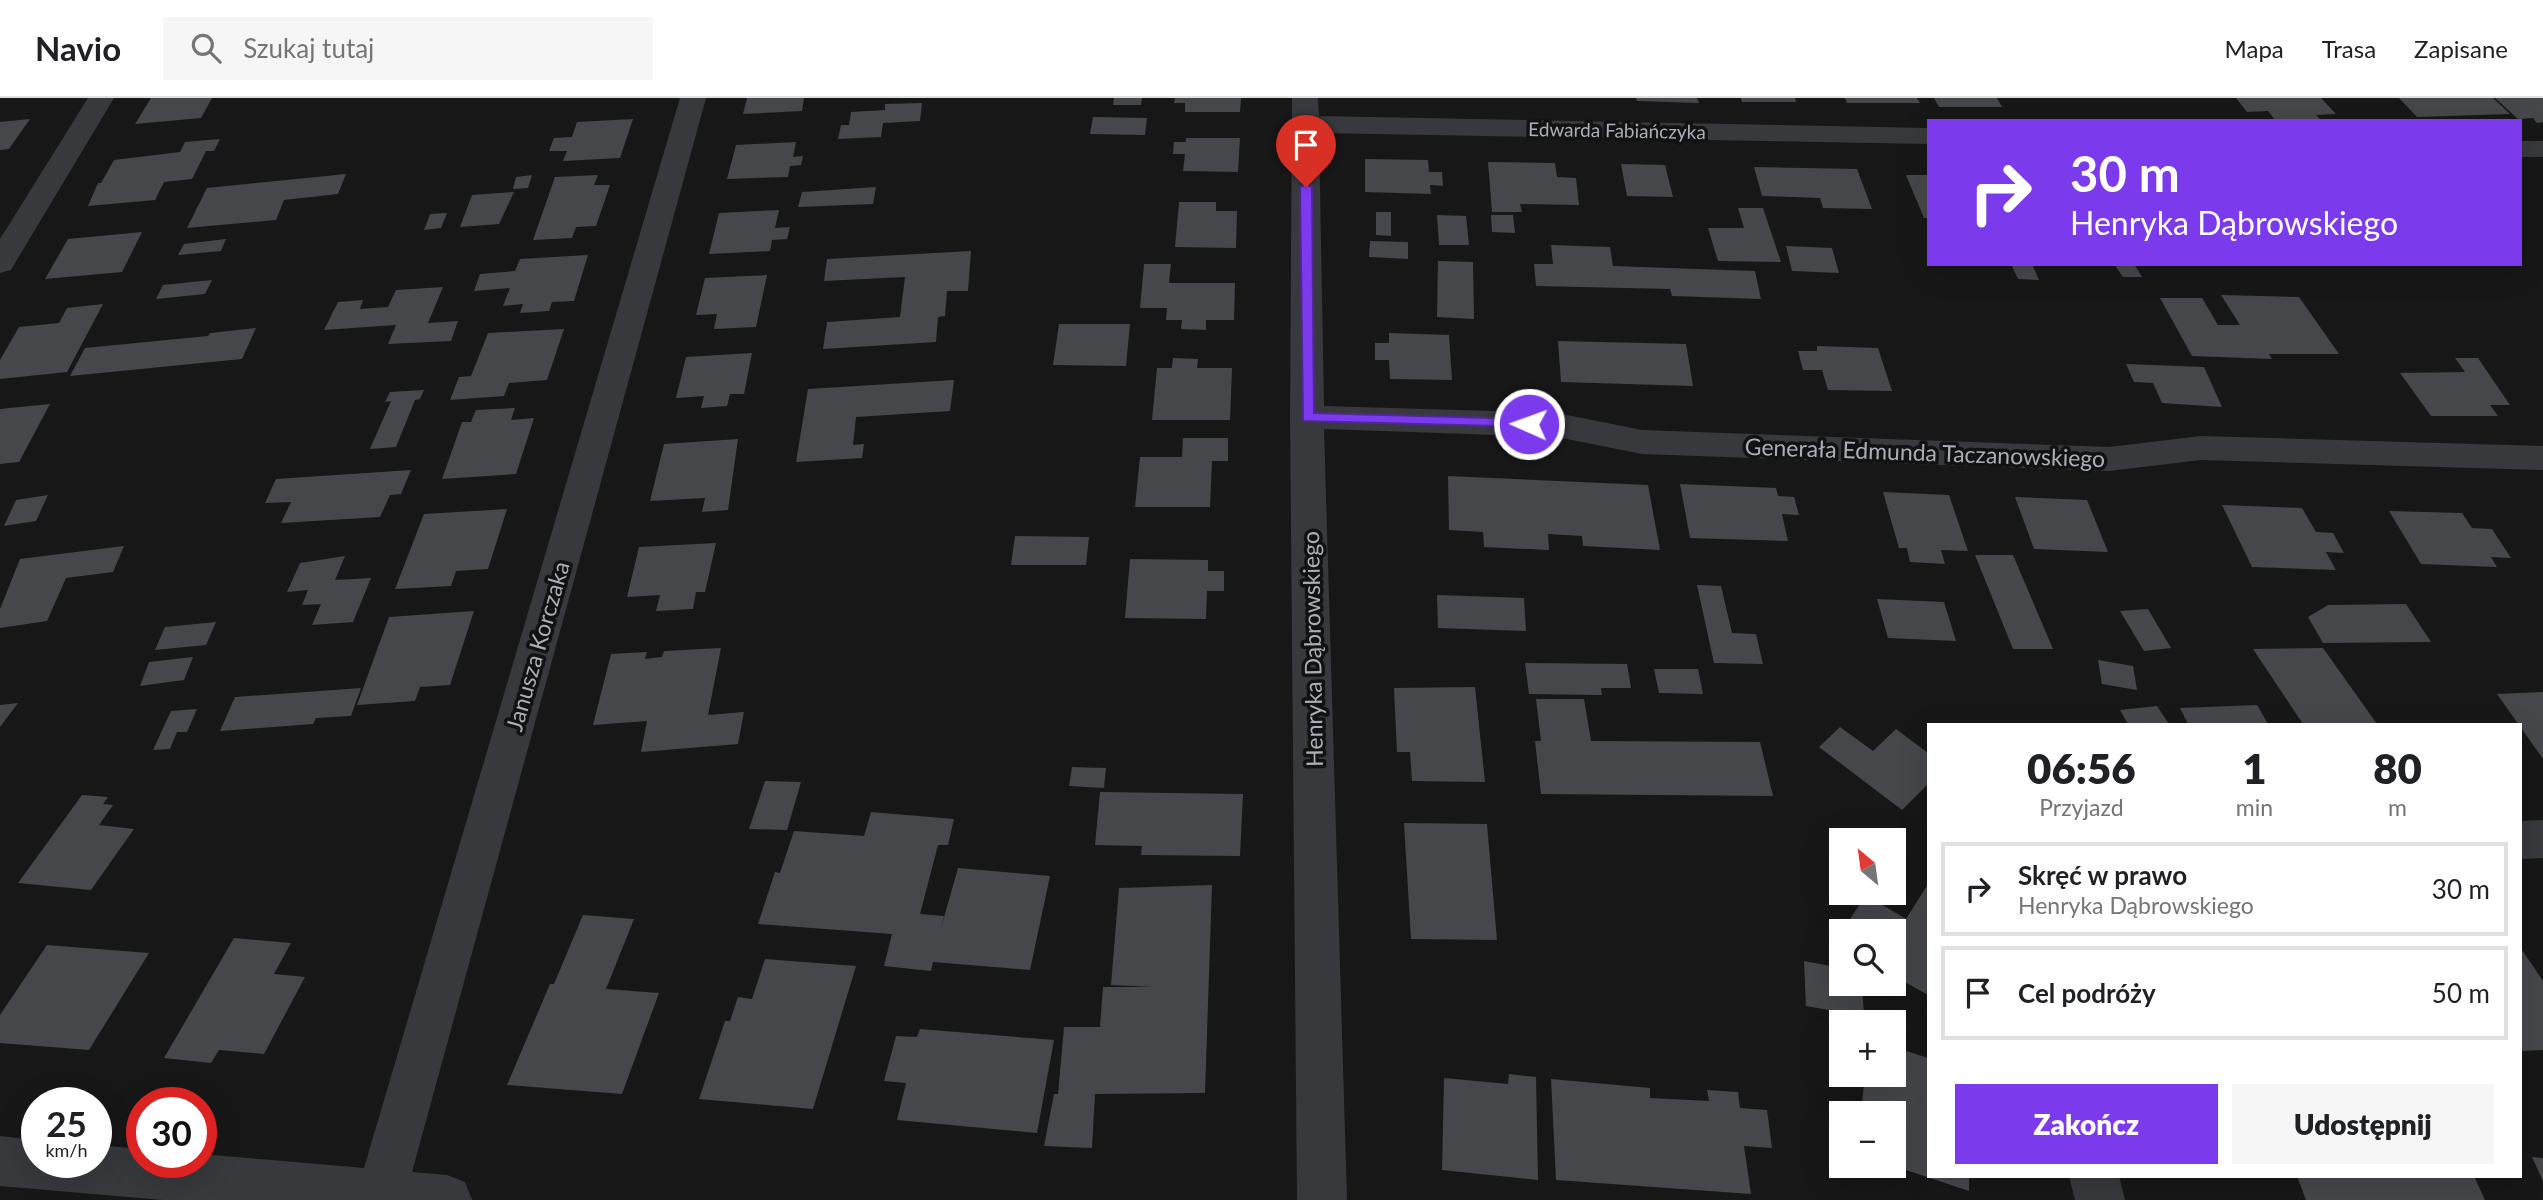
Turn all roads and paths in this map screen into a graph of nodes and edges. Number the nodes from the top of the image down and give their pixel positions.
1 (101, 98) edge
2 (693, 98) edge
3 (1305, 111) edge
4 (1927, 136) edge
5 (2522, 149) edge
6 (2543, 149) edge
7 (0, 263) edge
8 (1307, 417) junction
9 (2543, 458) edge
10 (2543, 839) edge
11 (2522, 840) edge
12 (0, 1161) edge
13 (2094, 1178) edge
14 (381, 1194) junction
15 (447, 1200) edge
16 (1322, 1200) edge
17 (2100, 1200) edge

1 - 7 street
2 - 14 street, Janusza Korczaka
3 - 4 street, Edwarda Fabiańczyka
3 - 8 street, Henryka Dąbrowskiego
5 - 6 street
8 - 9 street, Generała Edmunda Taczanowskiego
8 - 16 street, Henryka Dąbrowskiego
10 - 11 street
12 - 14 street
13 - 17 street
14 - 15 street

